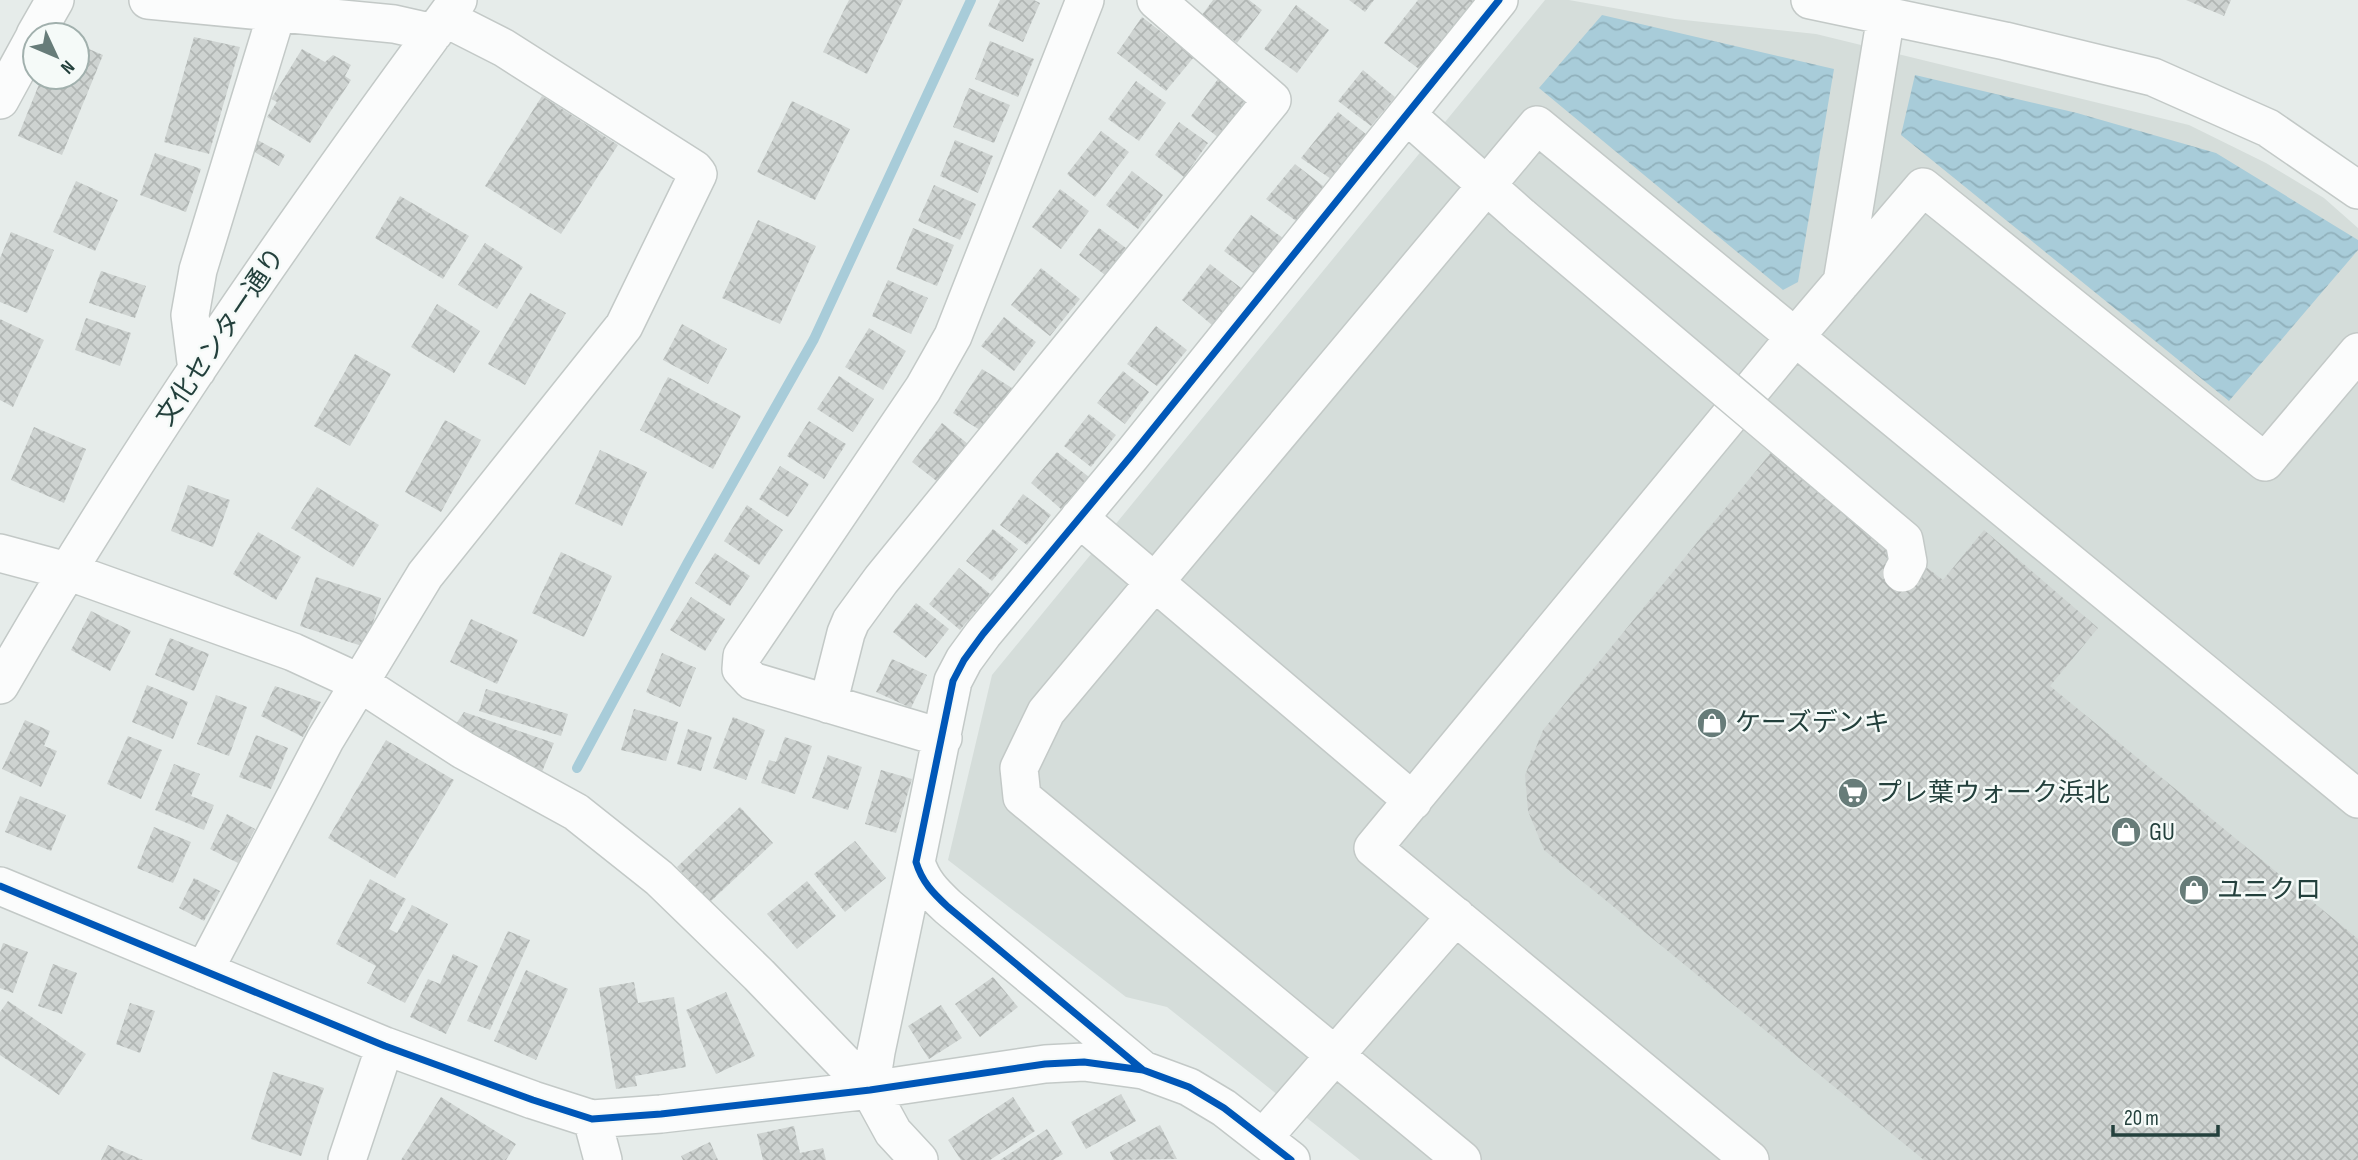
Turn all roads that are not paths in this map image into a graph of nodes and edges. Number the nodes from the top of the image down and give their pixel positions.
1 (55, 0) edge
2 (148, 0) edge
3 (155, 0) edge
4 (1085, 0) edge
5 (1156, 0) edge
6 (1499, 0) edge
7 (1810, 0) edge
8 (277, 12) junction
9 (1908, 13) edge
10 (446, 17) edge
11 (43, 21) edge
12 (21, 61) edge
13 (0, 100) edge
14 (1407, 115) junction
15 (1487, 186) junction
16 (2358, 190) edge
17 (1842, 283) junction
18 (1796, 337) junction
19 (2358, 352) edge
20 (197, 370) junction
21 (1079, 518) junction
22 (0, 553) edge
23 (67, 571) junction
24 (1902, 573) dead end
25 (1155, 582) junction
26 (360, 683) junction
27 (0, 685) edge
28 (828, 704) junction
29 (943, 738) junction
30 (2358, 799) edge
31 (1413, 801) junction
32 (916, 862) junction
33 (0, 886) edge
34 (1455, 916) junction
35 (204, 971) junction
36 (385, 1046) junction
37 (1335, 1054) junction
38 (1143, 1070) junction
39 (870, 1090) junction
40 (592, 1119) junction
41 (1277, 1149) edge
42 (347, 1160) edge
43 (603, 1160) edge
44 (919, 1160) edge
45 (1462, 1160) edge
46 (1750, 1160) edge

1 - 11 street
2 - 3 street
3 - 8 street
4 - 28 street
5 - 28 street
6 - 14 street
7 - 9 street
8 - 10 street
8 - 20 street
9 - 16 street
9 - 17 street
10 - 20 street, 文化センター通り
10 - 26 street
12 - 13 street
14 - 15 street
14 - 21 street
15 - 18 street
15 - 24 street, bridge
15 - 25 street
17 - 18 street
17 - 19 street
18 - 30 street
18 - 31 street
20 - 23 street, 文化センター通り
21 - 25 street
21 - 29 street
22 - 23 street
23 - 26 street
23 - 27 street, 文化センター通り
25 - 31 street
25 - 37 street
26 - 35 street
26 - 39 street
28 - 29 street
29 - 32 street
31 - 34 street
32 - 38 street
32 - 39 street
33 - 35 street
34 - 37 street
34 - 46 street
35 - 36 street
36 - 40 street
36 - 42 street
37 - 41 street
37 - 45 street
38 - 39 street
38 - 41 street
39 - 40 street
39 - 44 street
40 - 43 street

